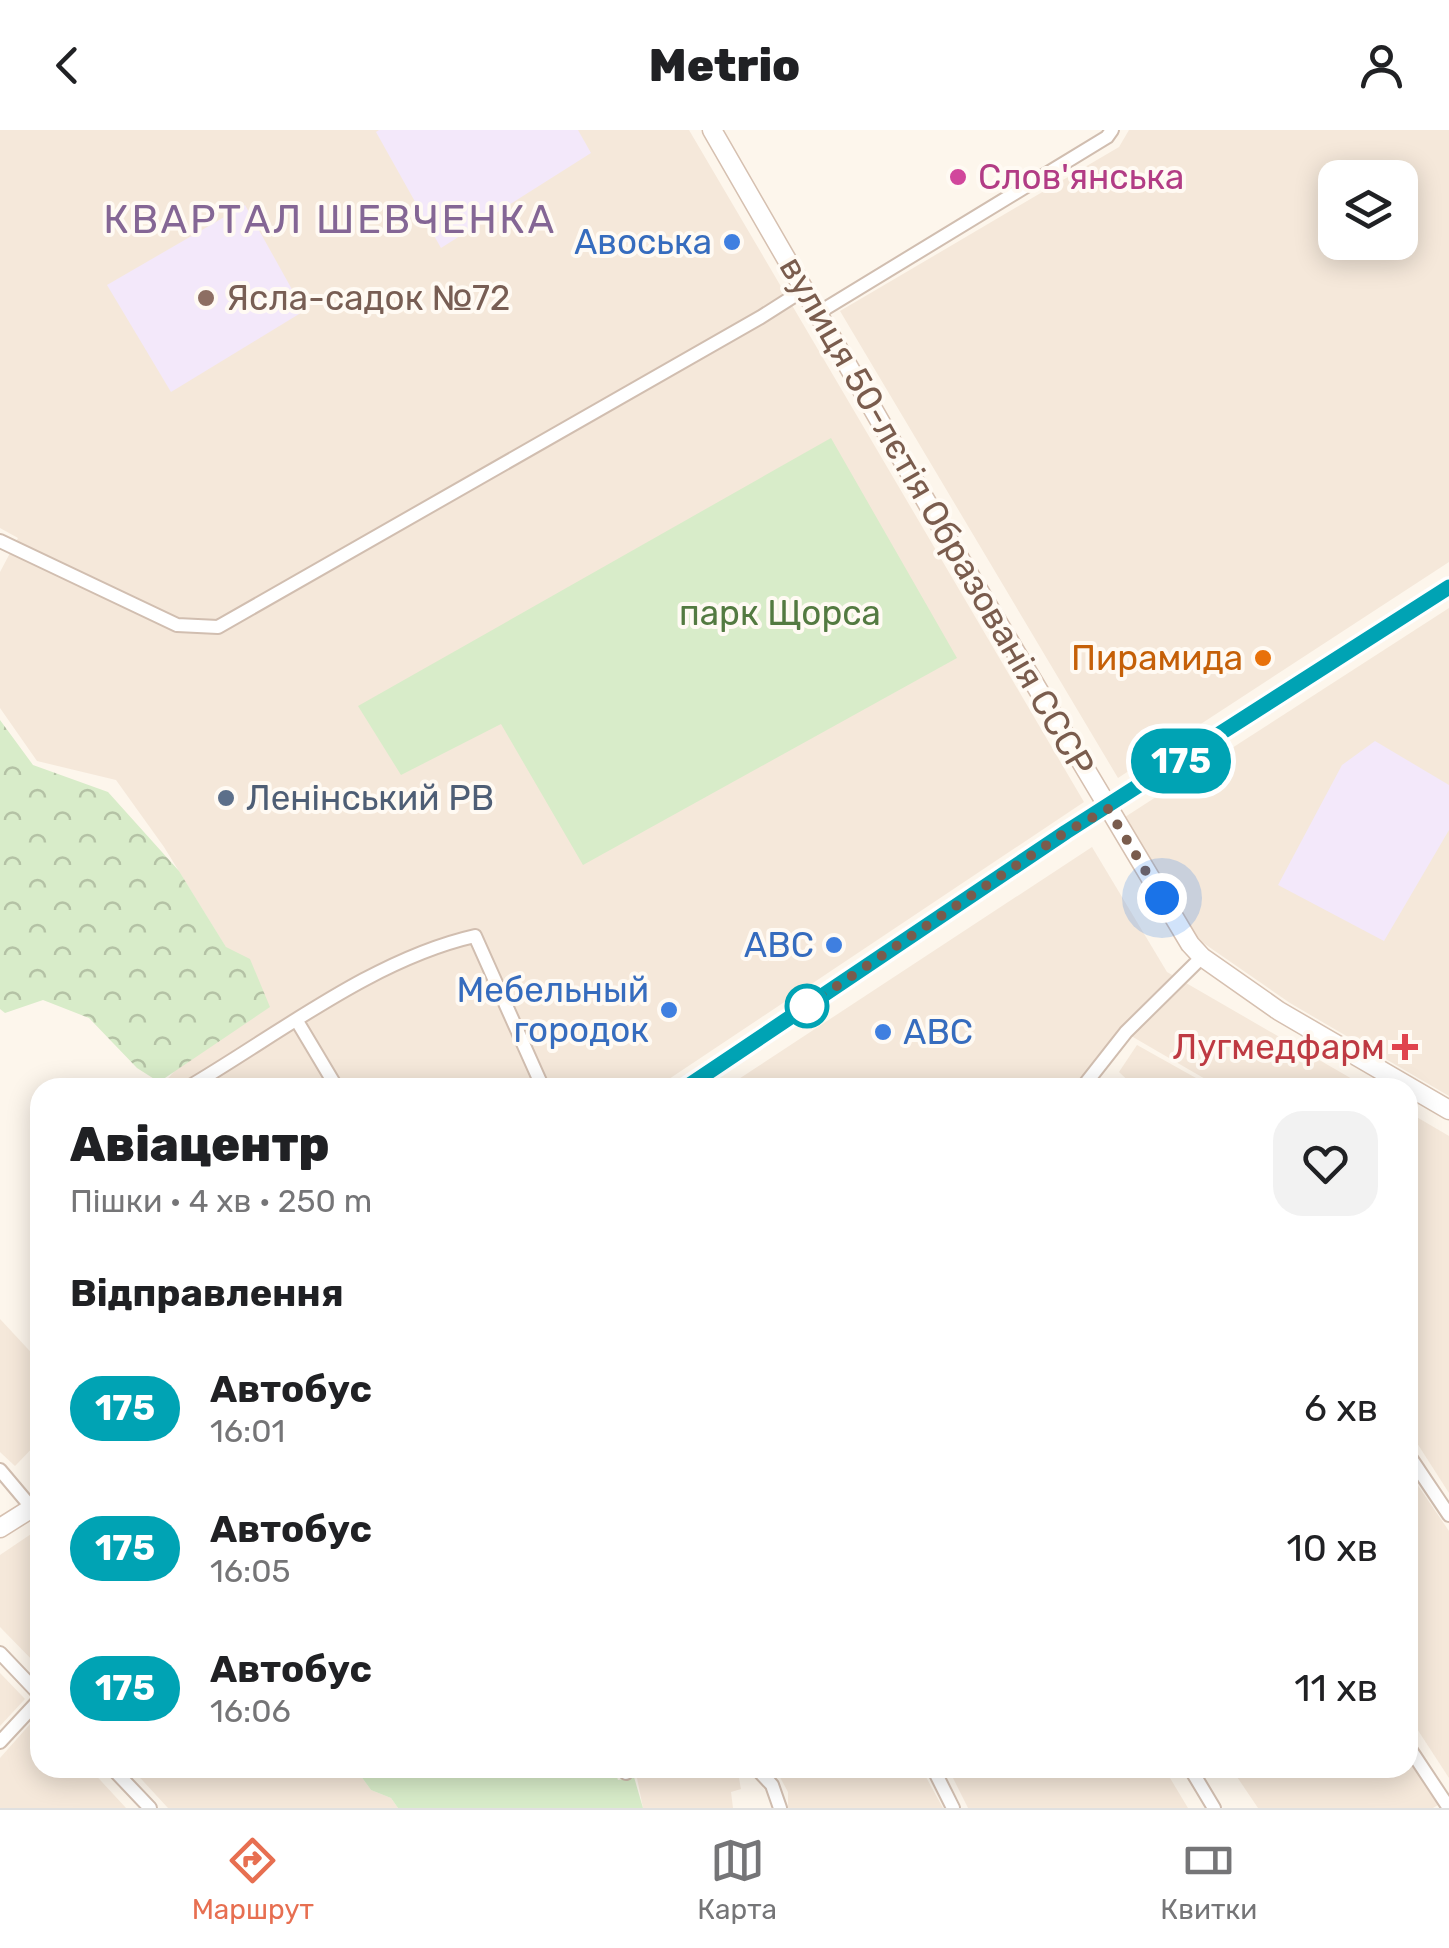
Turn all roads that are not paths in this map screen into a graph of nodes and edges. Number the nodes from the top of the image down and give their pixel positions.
1 (712, 130) edge
2 (1112, 130) edge
3 (805, 289) junction
4 (818, 312) junction
5 (0, 541) edge
6 (1449, 587) edge
7 (1108, 809) junction
8 (1202, 956) junction
9 (297, 1020) junction
10 (203, 1078) edge
11 (331, 1078) edge
12 (538, 1078) edge
13 (700, 1078) edge
14 (1090, 1078) edge
15 (1394, 1078) edge
16 (1418, 1092) edge
17 (1449, 1110) edge
18 (1418, 1469) edge
19 (0, 1470) edge
20 (30, 1499) edge
21 (30, 1509) edge
22 (1449, 1515) edge
23 (0, 1528) edge
24 (0, 1654) edge
25 (30, 1686) edge
26 (30, 1708) edge
27 (0, 1742) edge
28 (1418, 1761) edge
29 (122, 1778) edge
30 (765, 1778) edge
31 (938, 1778) edge
32 (1196, 1778) edge
33 (150, 1808) edge
34 (780, 1808) edge
35 (954, 1808) edge
36 (1214, 1808) edge
37 (1449, 1808) edge

1 - 3 street, вулиця 50-лєтія Образованія СССР
2 - 4 street
3 - 4 street, вулиця 50-лєтія Образованія СССР
3 - 5 street
4 - 7 street, вулиця 50-лєтія Образованія СССР
6 - 7 street
7 - 8 street, вулиця 50-лєтія Образованія СССР
7 - 13 street
8 - 14 street
8 - 15 street, вулиця 50-лєтія Образованія СССР
9 - 10 street
9 - 11 street
9 - 12 street
16 - 17 street, вулиця 50-лєтія Образованія СССР
18 - 22 street
19 - 20 street
21 - 23 street
24 - 25 street
26 - 27 street
28 - 37 street
29 - 33 street
30 - 34 street
31 - 35 street
32 - 36 street

